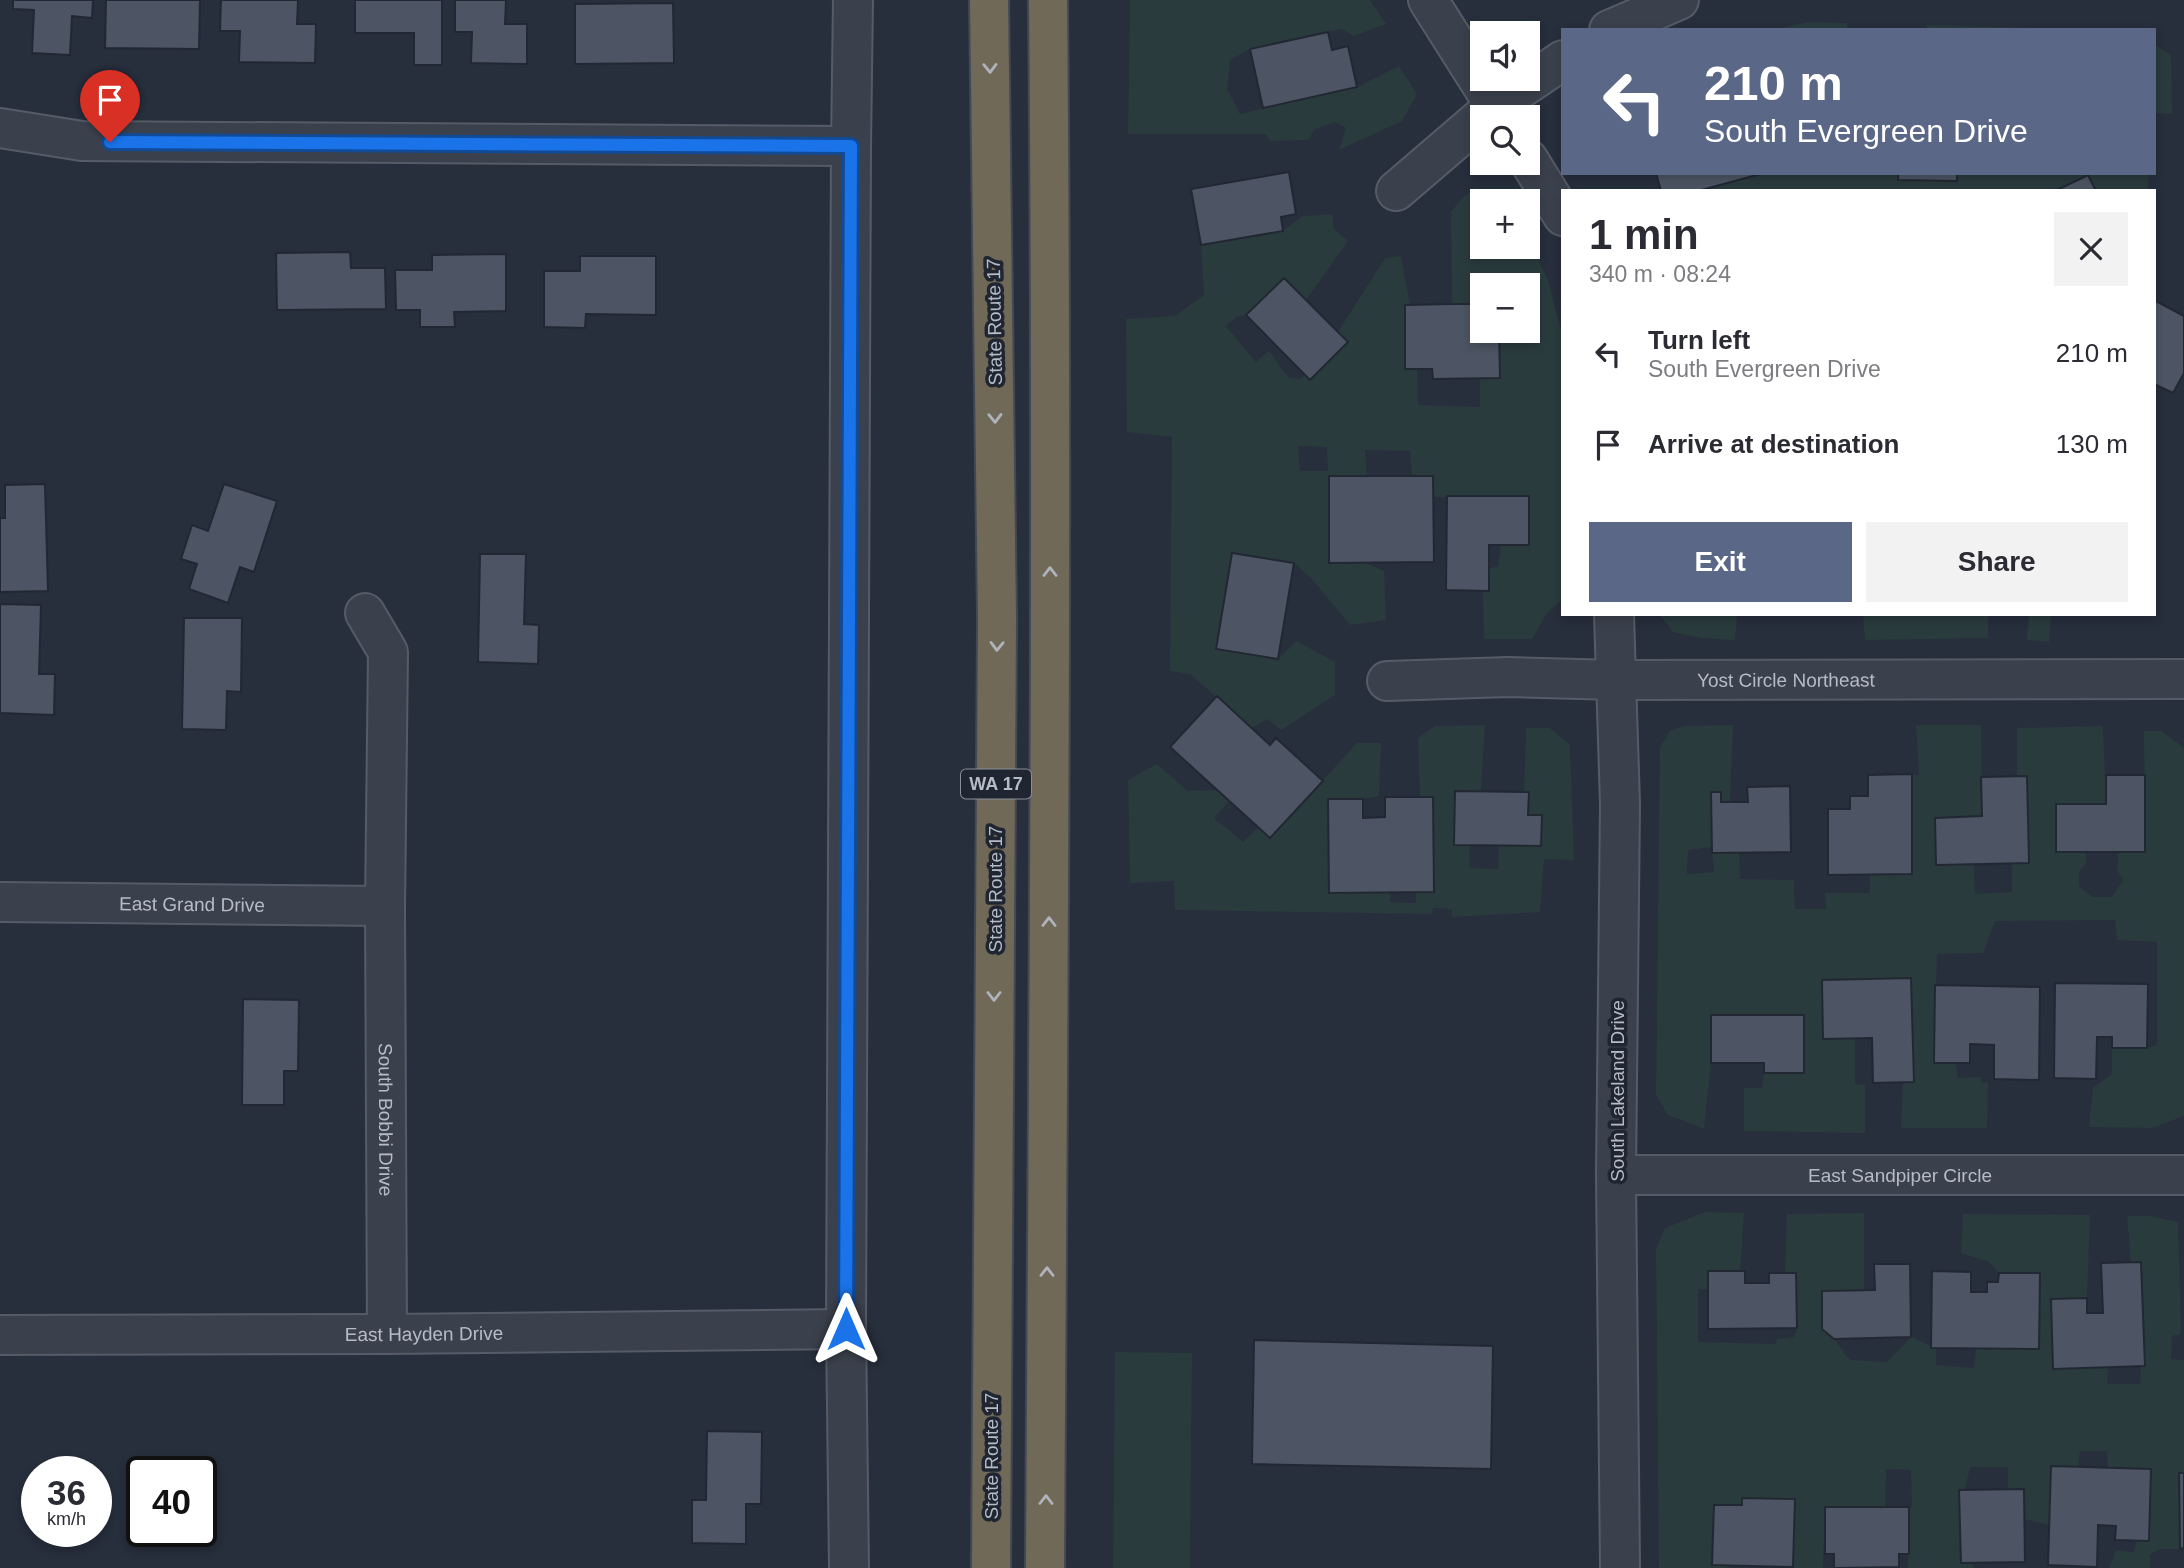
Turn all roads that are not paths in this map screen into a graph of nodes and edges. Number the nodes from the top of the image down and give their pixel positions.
1 (853, 0) edge
2 (989, 0) edge
3 (1048, 0) edge
4 (1428, 0) edge
5 (1679, 0) edge
6 (1614, 28) edge
7 (1561, 62) edge
8 (1494, 105) edge
9 (1506, 105) edge
10 (0, 128) edge
11 (1470, 133) edge
12 (851, 146) junction
13 (1538, 175) edge
14 (1396, 191) dead end
15 (1561, 213) edge
16 (365, 613) dead end
17 (1614, 616) edge
18 (2184, 679) edge
19 (1615, 680) junction
20 (1387, 681) dead end
21 (0, 902) edge
22 (385, 906) junction
23 (1616, 1175) junction
24 (2184, 1175) edge
25 (846, 1329) junction
26 (387, 1334) junction
27 (0, 1335) edge
28 (849, 1568) edge
29 (991, 1568) edge
30 (1045, 1568) edge
31 (1620, 1568) edge

1 - 12 street
2 -> 29 highway, State Route 17 / WA 17
30 -> 3 highway, WA 17
4 - 8 street
5 - 6 street
7 - 9 street
10 - 12 street
11 - 14 street
12 - 25 street
13 - 15 street
16 - 22 street, South Bobbi Drive
17 - 19 street, South Lakeland Drive
18 - 19 street, Yost Circle Northeast
19 - 20 street, Yost Circle Northeast
19 - 23 street, South Lakeland Drive
21 - 22 street, East Grand Drive
22 - 26 street, South Bobbi Drive
23 - 24 street, East Sandpiper Circle
23 - 31 street, South Lakeland Drive
25 - 26 street, East Hayden Drive
25 - 28 street
26 - 27 street, East Hayden Drive

